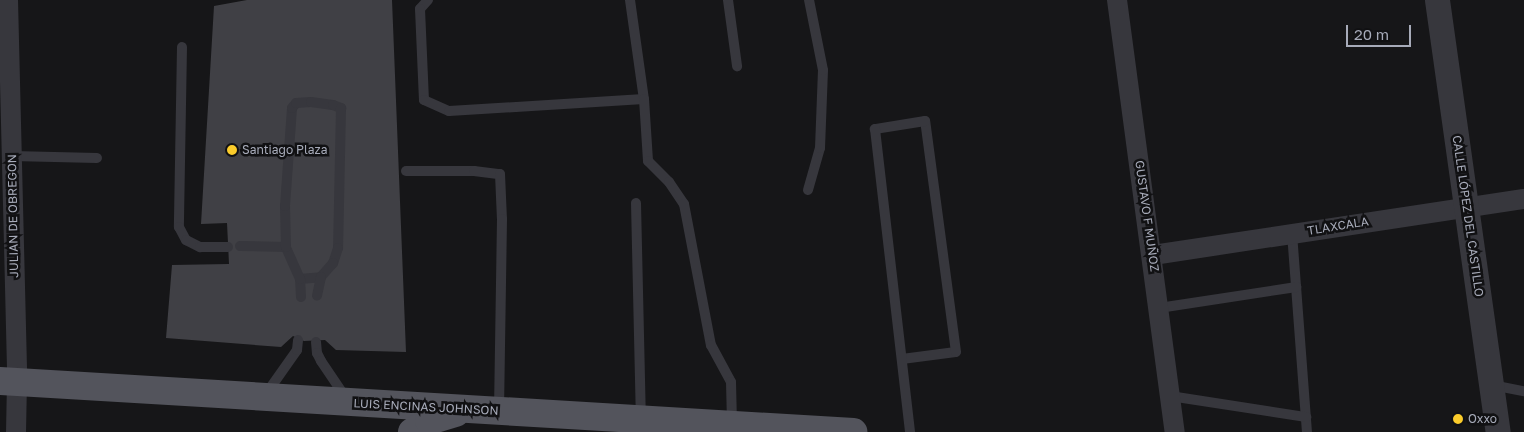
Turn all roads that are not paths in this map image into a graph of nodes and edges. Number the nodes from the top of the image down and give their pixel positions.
1 (8, 0) edge
2 (428, 0) edge
3 (630, 0) edge
4 (728, 0) edge
5 (809, 0) edge
6 (1117, 0) edge
7 (1437, 0) edge
8 (4, 23) edge
9 (182, 47) dead end
10 (737, 66) dead end
11 (644, 99) junction
12 (12, 156) junction
13 (97, 158) dead end
14 (406, 171) dead end
15 (808, 190) dead end
16 (1524, 199) edge
17 (636, 203) dead end
18 (1468, 206) junction
19 (1292, 233) junction
20 (228, 246) dead end
21 (240, 246) dead end
22 (286, 246) junction
23 (1153, 255) junction
24 (321, 277) junction
25 (300, 279) junction
26 (1296, 287) junction
27 (317, 296) dead end
28 (301, 297) dead end
29 (1159, 308) junction
30 (298, 340) dead end
31 (316, 342) dead end
32 (902, 359) junction
33 (9, 381) edge
34 (1492, 385) junction
35 (1524, 391) edge
36 (1170, 396) junction
37 (263, 397) junction
38 (349, 403) junction
39 (465, 410) junction
40 (499, 411) junction
41 (1306, 417) junction
42 (641, 418) junction
43 (732, 429) edge
44 (16, 432) edge
45 (412, 432) edge
46 (853, 432) edge
47 (910, 432) edge
48 (1175, 432) edge
49 (1307, 432) edge
50 (1498, 432) edge

1 - 8 street, JULIAN DE OBREGON
2 - 11 lane
3 - 11 lane
4 - 10 lane
5 - 15 lane
6 - 23 street, GUSTAVO F MUÑOZ
7 - 18 street, CALLE LÓPEZ DEL CASTILLO
8 - 12 street, JULIAN DE OBREGON
9 - 20 lane
11 - 43 lane
12 - 13 lane
12 - 33 street, JULIAN DE OBREGON
14 - 40 lane
16 - 18 street, TLAXCALA
17 - 42 lane
18 - 19 street, TLAXCALA
18 - 34 street, CALLE LÓPEZ DEL CASTILLO
19 - 23 street, TLAXCALA
19 - 26 lane
21 - 22 lane
22 - 24 lane
22 - 25 lane
23 - 29 street, GUSTAVO F MUÑOZ
24 - 25 lane
24 - 27 lane
25 - 28 lane
26 - 29 lane
26 - 41 lane
29 - 36 street, GUSTAVO F MUÑOZ
30 - 37 lane
31 - 38 lane
32 - 32 lane
32 - 47 lane
33 - 37 main road, LUIS ENCINAS JOHNSON
33 - 44 street, JULIAN DE OBREGON
34 - 35 lane
34 - 50 street, CALLE LÓPEZ DEL CASTILLO
36 - 41 lane
36 - 48 street, GUSTAVO F MUÑOZ
37 - 38 main road, LUIS ENCINAS JOHNSON
38 - 39 main road, LUIS ENCINAS JOHNSON
39 - 40 main road, LUIS ENCINAS JOHNSON
39 - 45 main road
40 - 42 main road, LUIS ENCINAS JOHNSON
41 - 49 lane
42 - 43 main road, LUIS ENCINAS JOHNSON
43 - 46 main road, LUIS ENCINAS JOHNSON

